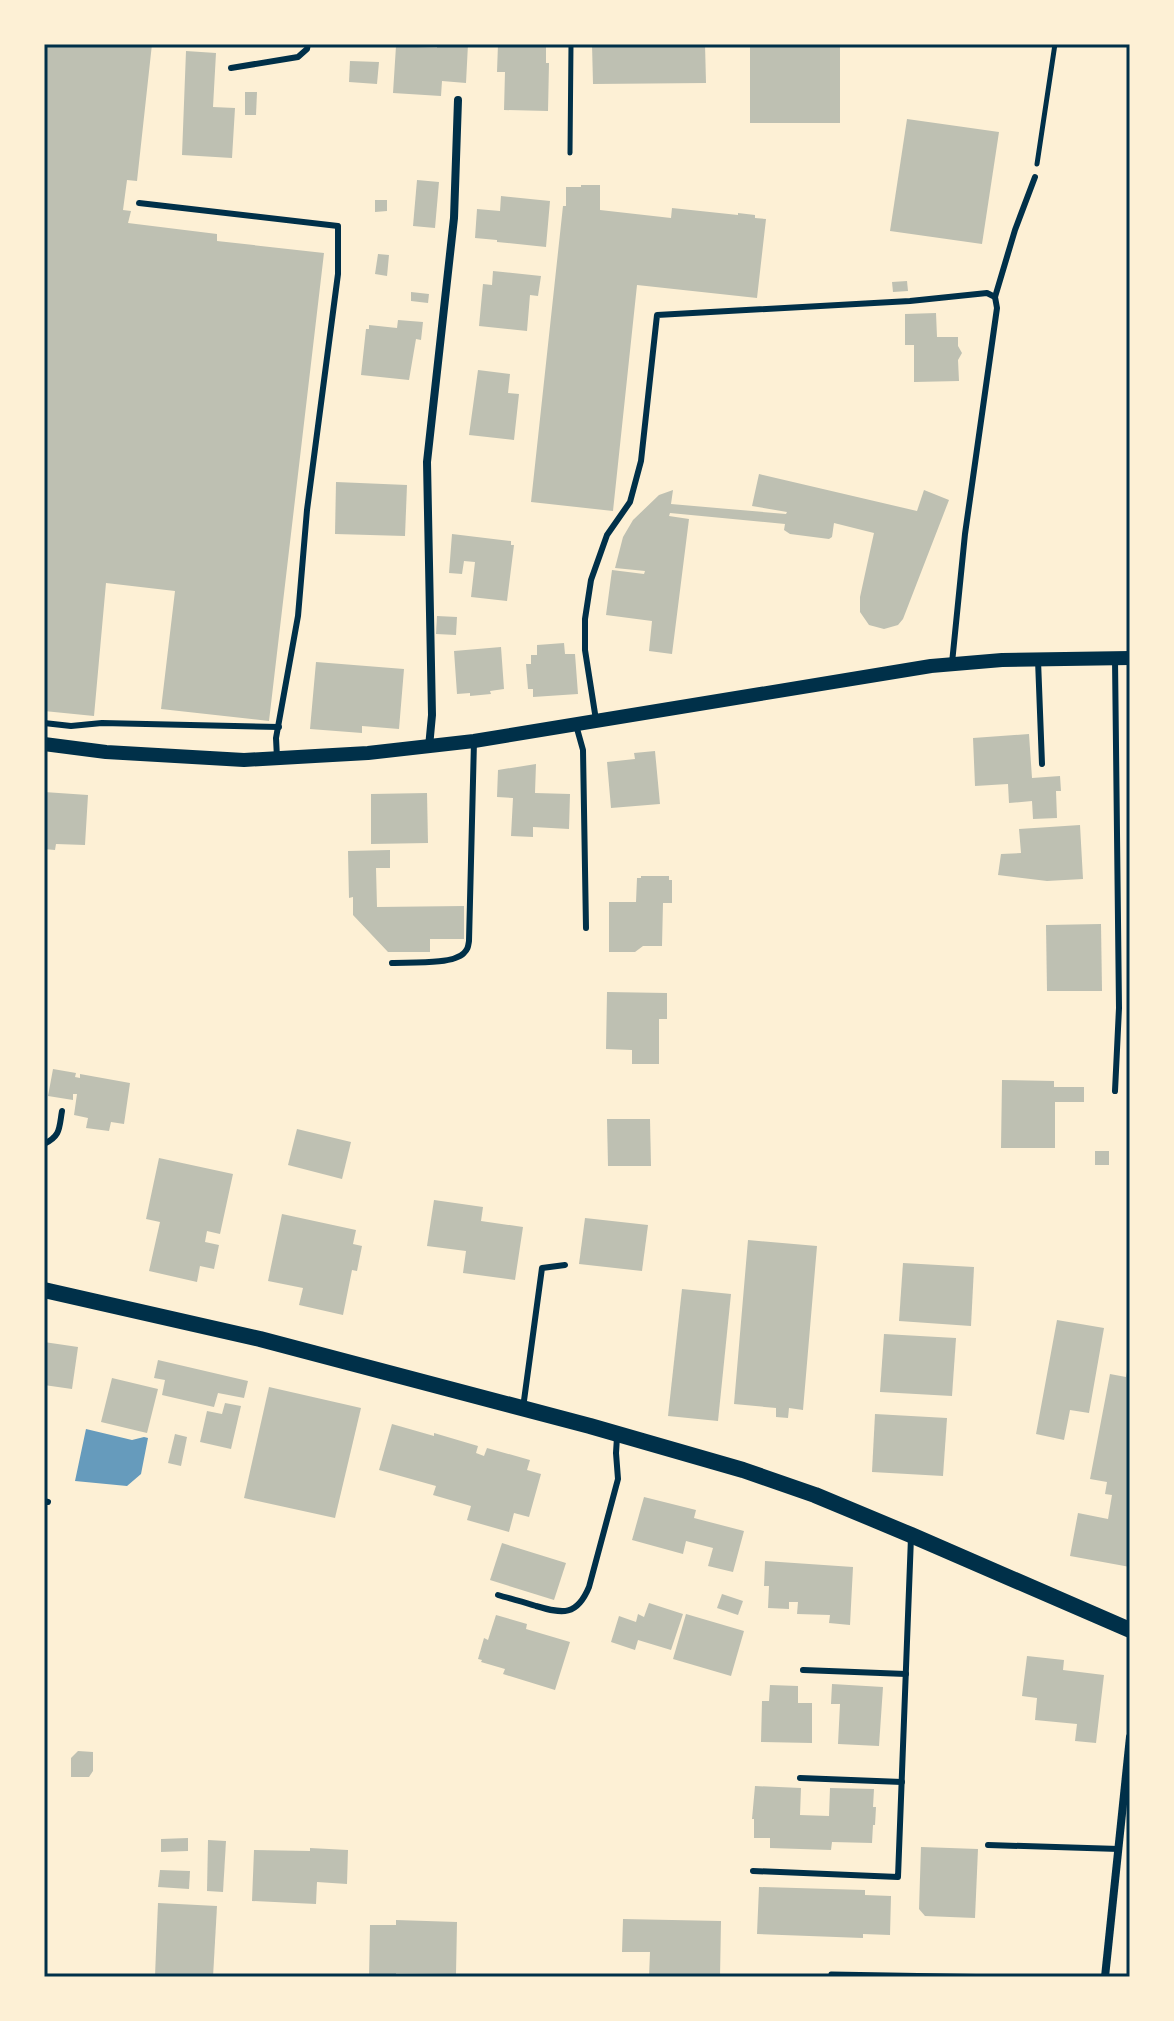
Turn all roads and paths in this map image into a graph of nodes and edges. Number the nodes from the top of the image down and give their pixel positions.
1 (308, 44) edge
2 (571, 44) edge
3 (1055, 44) edge
4 (231, 68) dead end
5 (458, 100) dead end
6 (570, 153) dead end
7 (1035, 177) joint
8 (139, 203) dead end
9 (995, 297) junction
10 (1122, 658) edge
11 (1038, 659) junction
12 (952, 664) junction
13 (596, 720) junction
14 (44, 723) edge
15 (576, 724) junction
16 (279, 727) junction
17 (474, 741) junction
18 (44, 744) edge
19 (429, 747) junction
20 (277, 759) junction
21 (1042, 764) dead end
22 (586, 928) dead end
23 (392, 963) dead end
24 (1115, 1091) dead end
25 (62, 1111) dead end
26 (44, 1144) edge
27 (565, 1265) dead end
28 (44, 1290) edge
29 (523, 1408) junction
30 (617, 1433) junction
31 (911, 1535) junction
32 (498, 1595) dead end
33 (1130, 1630) edge
34 (803, 1670) dead end
35 (906, 1674) junction
36 (1130, 1737) edge
37 (800, 1778) dead end
38 (902, 1782) junction
39 (988, 1845) dead end
40 (1119, 1849) junction
41 (753, 1871) dead end
42 (831, 1977) edge
43 (1005, 1977) edge
44 (1105, 1977) edge

1 - 4 lane
2 - 6 path
3 - 7 path
5 - 19 street
7 - 9 lane
8 - 16 lane
9 - 12 lane
9 - 13 lane
10 - 11 street
10 - 24 lane
11 - 12 street
11 - 21 lane
12 - 13 street
13 - 15 street
14 - 16 lane
15 - 17 street
15 - 22 lane
16 - 20 lane
17 - 19 street
17 - 23 lane
18 - 20 street
19 - 20 street
25 - 26 lane
27 - 29 lane
28 - 29 main road
29 - 30 main road
30 - 31 main road
30 - 32 lane
31 - 33 main road
31 - 35 lane
34 - 35 lane
35 - 38 lane
36 - 40 street
37 - 38 lane
38 - 41 lane
39 - 40 lane
40 - 44 street
42 - 43 path

